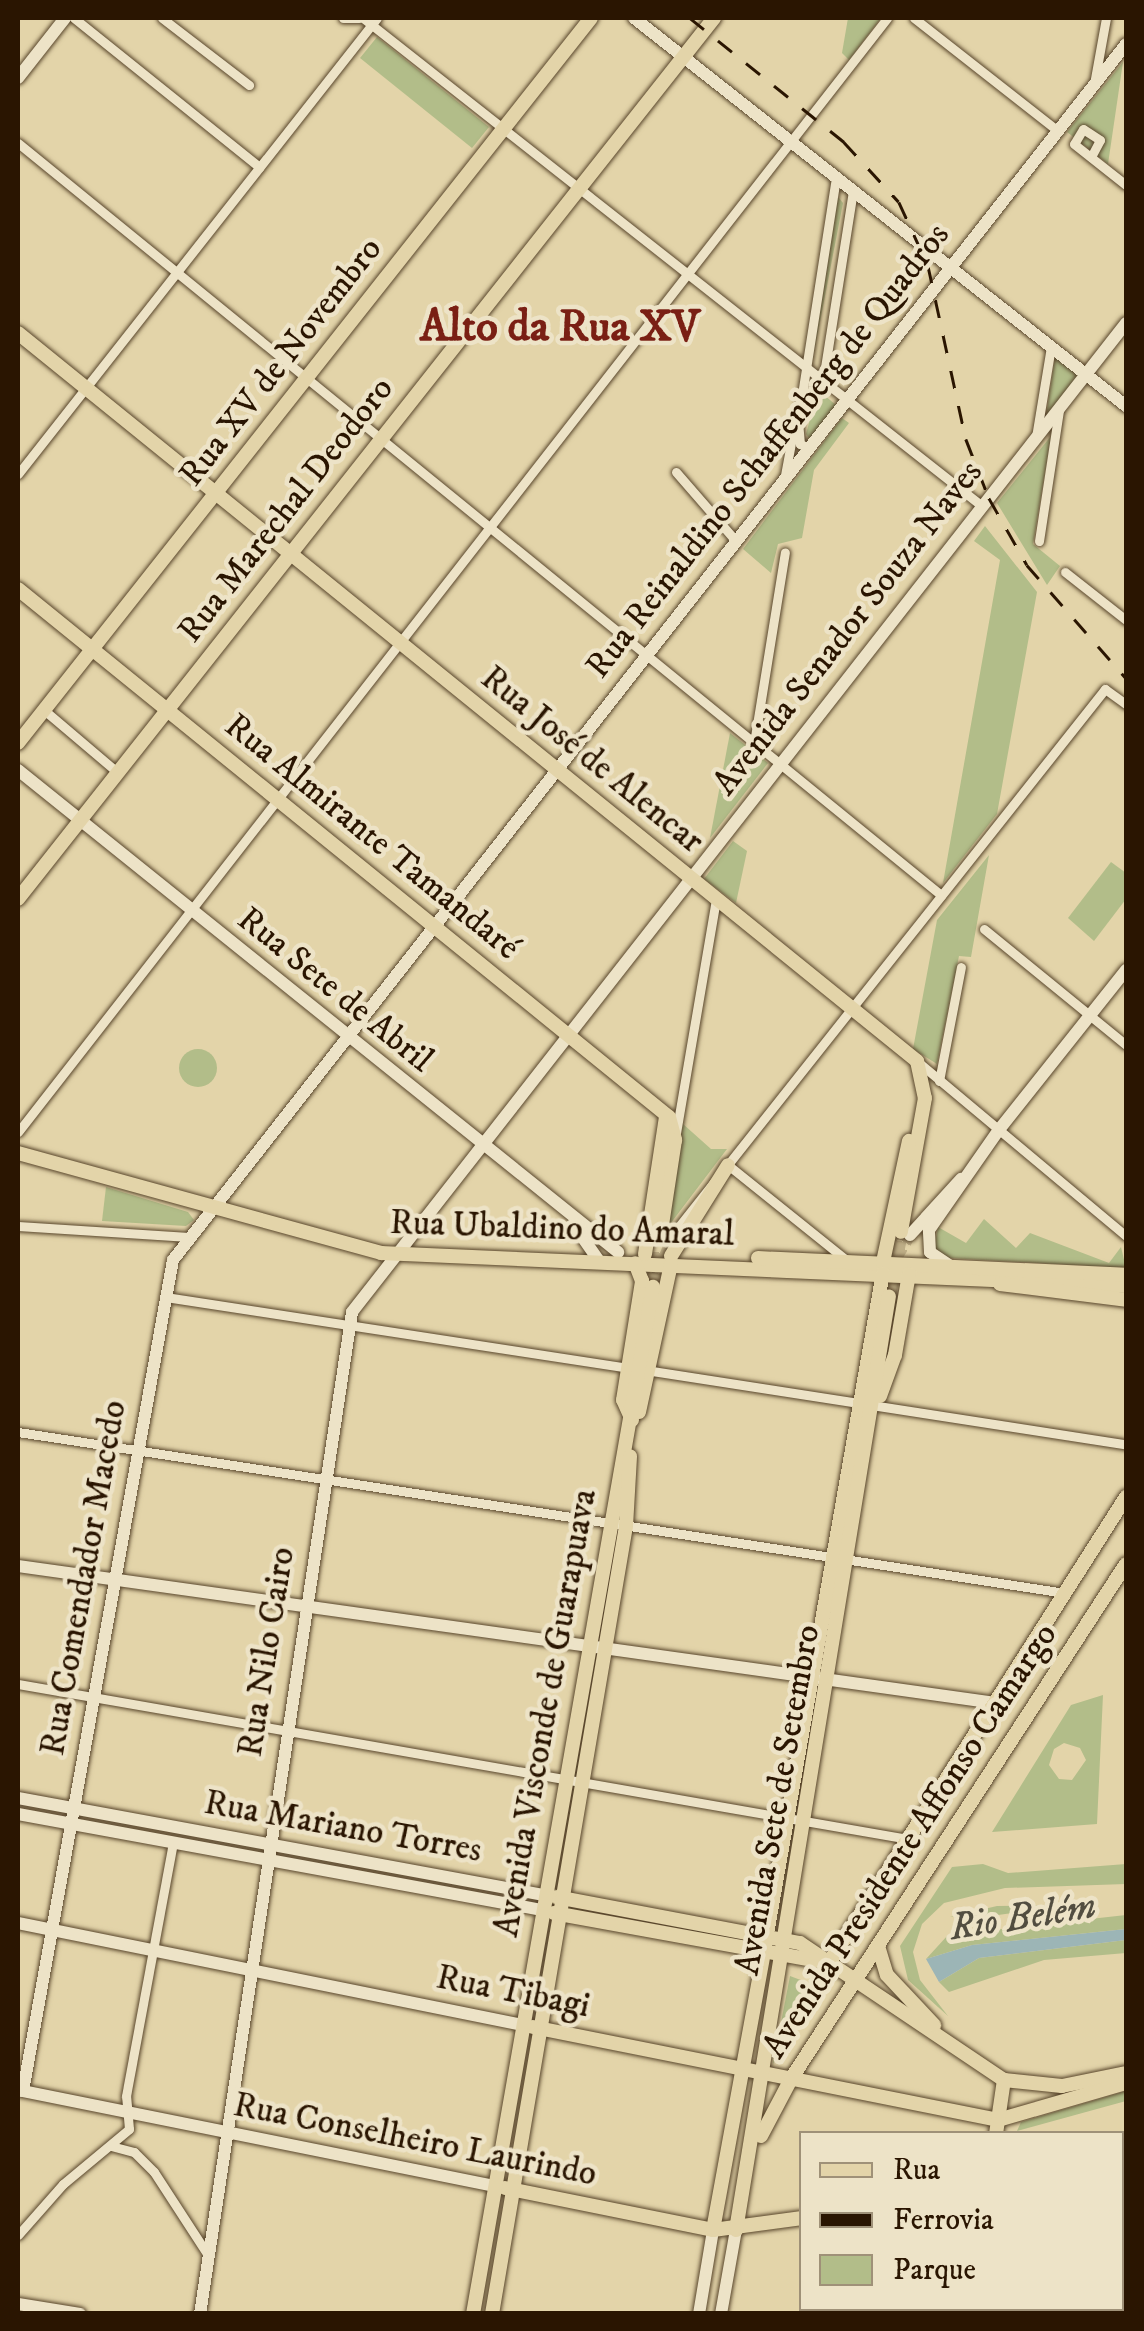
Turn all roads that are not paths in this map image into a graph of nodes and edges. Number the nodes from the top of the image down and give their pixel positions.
1 (65, 18) edge
2 (74, 18) edge
3 (162, 18) edge
4 (343, 18) edge
5 (591, 18) edge
6 (634, 18) edge
7 (714, 18) edge
8 (888, 18) edge
9 (914, 18) edge
10 (1106, 18) edge
11 (367, 19) edge
12 (1126, 44) edge
13 (684, 56) junction
14 (18, 78) edge
15 (249, 85) dead end
16 (1094, 86) junction
17 (503, 128) junction
18 (1058, 131) junction
19 (791, 141) junction
20 (18, 143) edge
21 (1091, 157) junction
22 (259, 167) junction
23 (836, 177) junction
24 (1126, 186) edge
25 (579, 188) junction
26 (853, 190) junction
27 (952, 266) junction
28 (176, 272) junction
29 (687, 274) junction
30 (1126, 323) edge
31 (18, 334) edge
32 (1051, 346) junction
33 (805, 366) junction
34 (1086, 374) junction
35 (306, 378) junction
36 (822, 380) junction
37 (85, 388) junction
38 (847, 400) junction
39 (1126, 406) edge
40 (1060, 408) junction
41 (798, 420) junction
42 (1036, 438) junction
43 (380, 439) junction
44 (809, 448) junction
45 (676, 472) dead end
46 (18, 474) edge
47 (785, 479) junction
48 (215, 494) junction
49 (982, 506) junction
50 (489, 527) junction
51 (1039, 541) dead end
52 (736, 542) junction
53 (785, 552) dead end
54 (289, 554) junction
55 (1065, 572) dead end
56 (18, 589) edge
57 (1126, 620) edge
58 (398, 642) junction
59 (92, 649) junction
60 (646, 655) junction
61 (1126, 704) edge
62 (166, 709) junction
63 (44, 710) junction
64 (18, 743) edge
65 (754, 743) junction
66 (780, 764) junction
67 (18, 770) edge
68 (557, 770) junction
69 (117, 772) junction
70 (276, 798) junction
71 (80, 819) junction
72 (690, 878) junction
73 (942, 895) junction
74 (18, 899) edge
75 (716, 899) junction
76 (189, 910) junction
77 (434, 926) junction
78 (984, 929) dead end
79 (961, 967) dead end
80 (1126, 970) edge
81 (852, 1008) junction
82 (1090, 1015) junction
83 (567, 1034) junction
84 (346, 1038) junction
85 (1126, 1045) edge
86 (920, 1068) junction
87 (940, 1081) junction
88 (671, 1112) junction
89 (994, 1128) junction
90 (18, 1132) edge
91 (479, 1146) junction
92 (18, 1153) edge
93 (728, 1164) junction
94 (963, 1177) junction
95 (214, 1207) junction
96 (572, 1222) junction
97 (18, 1226) edge
98 (666, 1233) joint
99 (906, 1234) joint
100 (1126, 1236) edge
101 (189, 1237) junction
102 (820, 1240) junction
103 (618, 1252) joint
104 (394, 1254) junction
105 (640, 1258) junction
106 (598, 1260) junction
107 (671, 1260) junction
108 (818, 1260) junction
109 (848, 1261) junction
110 (949, 1265) junction
111 (883, 1268) junction
112 (909, 1274) junction
113 (970, 1276) junction
114 (1122, 1280) edge
115 (652, 1287) tunnel mouth
116 (889, 1296) tunnel mouth
117 (165, 1297) junction
118 (1126, 1300) edge
119 (348, 1325) junction
120 (630, 1368) junction
121 (652, 1372) junction
122 (869, 1405) junction
123 (632, 1420) junction
124 (18, 1432) edge
125 (1126, 1444) edge
126 (138, 1450) junction
127 (323, 1479) junction
128 (1126, 1497) edge
129 (608, 1523) junction
130 (626, 1526) junction
131 (843, 1559) junction
132 (1126, 1564) edge
133 (18, 1566) edge
134 (114, 1580) junction
135 (1065, 1593) junction
136 (304, 1606) junction
137 (587, 1646) junction
138 (605, 1648) junction
139 (822, 1678) junction
140 (18, 1684) edge
141 (94, 1697) junction
142 (577, 1702) junction
143 (995, 1703) junction
144 (286, 1731) junction
145 (590, 1737) junction
146 (564, 1779) junction
147 (582, 1782) junction
148 (18, 1798) edge
149 (74, 1808) junction
150 (18, 1814) edge
151 (576, 1816) junction
152 (797, 1819) junction
153 (71, 1824) junction
154 (908, 1839) junction
155 (553, 1842) junction
156 (173, 1843) junction
157 (268, 1844) junction
158 (350, 1859) junction
159 (266, 1860) junction
160 (371, 1879) junction
161 (543, 1902) junction
162 (561, 1906) junction
163 (18, 1924) edge
164 (52, 1930) junction
165 (783, 1946) junction
166 (878, 1946) junction
167 (765, 1948) junction
168 (154, 1951) junction
169 (829, 1963) junction
170 (250, 1970) junction
171 (531, 1971) junction
172 (856, 1980) junction
173 (545, 2000) junction
174 (522, 2025) junction
175 (540, 2028) junction
176 (956, 2048) junction
177 (741, 2069) junction
178 (762, 2073) junction
179 (1126, 2073) edge
180 (791, 2079) junction
181 (1004, 2080) junction
182 (1126, 2083) edge
183 (20, 2091) edge
184 (528, 2097) junction
185 (129, 2112) junction
186 (506, 2118) junction
187 (997, 2127) edge
188 (226, 2132) junction
189 (111, 2146) junction
190 (753, 2155) junction
191 (495, 2186) junction
192 (513, 2190) junction
193 (799, 2219) edge
194 (714, 2230) junction
195 (736, 2230) junction
196 (18, 2235) edge
197 (208, 2255) junction
198 (478, 2285) junction
199 (18, 2304) edge
200 (492, 2313) edge
201 (80, 2314) edge
202 (200, 2314) edge
203 (473, 2314) edge
204 (699, 2314) edge
205 (721, 2314) edge

1 - 14 main road
2 - 22 street
3 - 15 street
4 - 11 street
5 - 17 main road, Rua XV de Novembro
6 - 13 main road
7 - 13 main road, Rua Marechal Deodoro
8 - 19 street
9 - 18 street
10 - 16 street
11 - 17 street
11 - 22 street
12 - 16 main road, Rua Reinaldino Schaffenberg de Quadros
13 - 19 main road
13 - 25 main road, Rua Marechal Deodoro
16 - 18 main road, Rua Reinaldino Schaffenberg de Quadros
17 - 25 street
17 - 35 main road, Rua XV de Novembro
18 - 27 main road, Rua Reinaldino Schaffenberg de Quadros
19 - 23 main road
19 - 29 street
20 - 28 street
21 - 21 street
21 - 24 street
22 - 28 street
23 - 26 main road
23 - 33 street
25 - 29 street
25 - 43 main road, Rua Marechal Deodoro
26 - 27 main road
26 - 36 street
27 - 32 main road
27 - 38 main road, Rua Reinaldino Schaffenberg de Quadros
28 - 35 street
28 - 37 street
29 - 33 street
29 - 50 street
30 - 34 main road, Avenida Senador Souza Naves
31 - 37 main road, Rua José de Alencar
32 - 34 main road
32 - 42 street
33 - 36 street
33 - 41 street
34 - 39 main road
34 - 40 main road, Avenida Senador Souza Naves
35 - 43 street
35 - 48 main road, Rua XV de Novembro
36 - 38 street
37 - 46 street
37 - 48 main road, Rua José de Alencar
38 - 44 main road, Rua Reinaldino Schaffenberg de Quadros
38 - 49 street
40 - 42 main road, Avenida Senador Souza Naves
40 - 51 street
41 - 44 street
41 - 47 street
42 - 49 main road, Avenida Senador Souza Naves
43 - 50 street
43 - 54 main road, Rua Marechal Deodoro
44 - 47 main road, Rua Reinaldino Schaffenberg de Quadros
45 - 52 street
47 - 52 main road, Rua Reinaldino Schaffenberg de Quadros
48 - 54 main road, Rua José de Alencar
48 - 59 main road, Rua XV de Novembro
49 - 66 main road, Avenida Senador Souza Naves
50 - 58 street
50 - 60 street
52 - 60 main road, Rua Reinaldino Schaffenberg de Quadros
53 - 65 street
54 - 58 main road, Rua José de Alencar
54 - 62 main road, Rua Marechal Deodoro
55 - 57 street
56 - 59 main road, Rua Almirante Tamandaré
58 - 68 main road, Rua José de Alencar
58 - 70 street
59 - 62 main road, Rua Almirante Tamandaré
59 - 63 main road, Rua XV de Novembro
60 - 65 street
60 - 68 main road, Rua Reinaldino Schaffenberg de Quadros
61 - 73 street
62 - 69 main road, Rua Marechal Deodoro
62 - 70 main road, Rua Almirante Tamandaré
63 - 64 main road, Rua XV de Novembro
63 - 69 street
65 - 66 street
66 - 72 main road, Avenida Senador Souza Naves
66 - 73 street
67 - 71 main road, Rua Sete de Abril
68 - 72 main road, Rua José de Alencar
68 - 77 main road, Rua Reinaldino Schaffenberg de Quadros
69 - 71 main road, Rua Marechal Deodoro
70 - 76 street
70 - 77 main road, Rua Almirante Tamandaré
71 - 74 main road, Rua Marechal Deodoro
71 - 76 main road, Rua Sete de Abril
72 - 75 main road, Rua José de Alencar
72 - 83 main road, Avenida Senador Souza Naves
73 - 81 street
75 - 81 main road, Rua José de Alencar
75 - 88 street
76 - 84 main road, Rua Sete de Abril
76 - 90 street
77 - 83 main road, Rua Almirante Tamandaré
77 - 84 main road, Rua Reinaldino Schaffenberg de Quadros
78 - 82 street
79 - 87 street
80 - 82 main road
81 - 86 main road, Rua José de Alencar
81 - 93 street
82 - 85 street
82 - 89 main road
83 - 88 main road, Rua Almirante Tamandaré
83 - 91 main road, Avenida Senador Souza Naves
84 - 91 main road, Rua Sete de Abril
84 - 95 main road, Rua Reinaldino Schaffenberg de Quadros
86 - 87 street, Rua José de Alencar
86 - 99 main road
86 - 111 main road
87 - 89 street, Rua José de Alencar
88 - 98 main road
88 - 105 main road
89 - 94 main road
89 - 100 street, Rua José de Alencar
91 - 96 main road, Rua Sete de Abril
91 - 104 main road, Avenida Senador Souza Naves
92 - 95 main road, Rua Ubaldino do Amaral
93 - 98 street
93 - 102 street
93 - 107 main road
94 - 99 main road
94 - 110 main road
95 - 101 main road, Rua Comendador Macedo
95 - 104 main road, Rua Ubaldino do Amaral
96 - 103 main road, Rua Sete de Abril
96 - 106 main road
97 - 101 street
101 - 117 main road, Rua Comendador Macedo
102 - 108 street
102 - 109 street
103 - 105 main road, Rua Ubaldino do Amaral
104 - 106 main road, Rua Ubaldino do Amaral
104 - 119 main road, Rua Nilo Cairo
105 - 106 main road, Rua Ubaldino do Amaral
105 - 107 main road, Rua Ubaldino do Amaral
105 - 120 main road
107 - 108 main road, Rua Ubaldino do Amaral
107 - 111 main road, Rua Ubaldino do Amaral
107 - 121 main road
108 - 109 main road, Rua Ubaldino do Amaral
109 - 111 main road, Rua Ubaldino do Amaral
110 - 111 main road, Rua Ubaldino do Amaral
110 - 114 main road, Rua Ubaldino do Amaral
111 - 112 main road, Rua Ubaldino do Amaral
111 - 122 main road
112 - 113 main road, Rua Ubaldino do Amaral
112 - 122 main road
113 - 114 main road, Rua Ubaldino do Amaral
113 - 118 main road
115 - 123 main road, Avenida Visconde de Guarapuava
116 - 122 main road, Avenida Sete de Setembro
117 - 119 street
117 - 126 main road, Rua Comendador Macedo
119 - 120 street
119 - 127 main road, Rua Nilo Cairo
120 - 123 main road
121 - 122 street
121 - 123 main road
122 - 125 street
122 - 131 main road, Avenida Sete de Setembro
123 - 129 main road, Avenida Visconde de Guarapuava
123 - 130 main road, Avenida Visconde de Guarapuava
124 - 126 street
126 - 127 street
126 - 134 main road, Rua Comendador Macedo
127 - 129 street
127 - 136 main road, Rua Nilo Cairo
128 - 135 main road, Avenida Presidente Affonso Camargo
129 - 130 street
129 - 137 main road, Avenida Visconde de Guarapuava
130 - 131 street
130 - 138 main road, Avenida Visconde de Guarapuava
131 - 135 street
131 - 139 main road, Avenida Sete de Setembro
132 - 166 main road, Avenida Presidente Affonso Camargo
133 - 134 main road
134 - 136 main road
134 - 141 main road, Rua Comendador Macedo
135 - 143 main road, Avenida Presidente Affonso Camargo
136 - 137 main road
136 - 144 main road, Rua Nilo Cairo
137 - 138 main road
137 - 142 main road, Avenida Visconde de Guarapuava
138 - 139 main road
138 - 145 main road, Avenida Visconde de Guarapuava
139 - 143 main road
139 - 152 main road, Avenida Sete de Setembro
140 - 141 street
141 - 144 street
141 - 149 main road, Rua Comendador Macedo
142 - 145 main road
142 - 146 main road, Avenida Visconde de Guarapuava
143 - 154 main road, Avenida Presidente Affonso Camargo
144 - 146 street
144 - 157 main road, Rua Nilo Cairo
145 - 147 main road, Avenida Visconde de Guarapuava
146 - 147 street
146 - 155 main road, Avenida Visconde de Guarapuava
147 - 151 main road, Avenida Visconde de Guarapuava
147 - 152 street
148 - 149 main road, Rua Mariano Torres
149 - 153 main road, Rua Comendador Macedo
149 - 157 main road, Rua Mariano Torres
150 - 153 main road, Rua Mariano Torres
151 - 155 main road
151 - 162 main road, Avenida Visconde de Guarapuava
152 - 154 street
152 - 165 main road, Avenida Sete de Setembro
152 - 167 main road, Avenida Sete de Setembro
153 - 156 main road, Rua Mariano Torres
153 - 164 main road, Rua Comendador Macedo
154 - 169 main road, Avenida Presidente Affonso Camargo
155 - 161 main road, Avenida Visconde de Guarapuava
156 - 159 main road, Rua Mariano Torres
156 - 168 street
157 - 158 main road, Rua Mariano Torres
157 - 159 main road, Rua Nilo Cairo
158 - 160 main road
158 - 161 main road, Rua Mariano Torres
159 - 160 main road, Rua Mariano Torres
159 - 170 main road, Rua Nilo Cairo
160 - 161 main road, Rua Mariano Torres
161 - 162 main road, Rua Mariano Torres
161 - 171 main road, Avenida Visconde de Guarapuava
162 - 167 main road, Rua Mariano Torres
162 - 173 main road, Avenida Visconde de Guarapuava
163 - 164 main road, Rua Tibagi
164 - 168 main road, Rua Tibagi
164 - 183 main road, Rua Comendador Macedo
165 - 167 main road, Rua Mariano Torres
165 - 169 main road, Rua Mariano Torres
165 - 178 main road, Avenida Sete de Setembro
166 - 172 main road, Avenida Presidente Affonso Camargo
166 - 176 main road
167 - 177 main road, Avenida Sete de Setembro
168 - 170 main road, Rua Tibagi
168 - 185 street
169 - 172 main road, Rua Mariano Torres
170 - 174 main road, Rua Tibagi
170 - 188 main road, Rua Nilo Cairo
171 - 173 main road
171 - 174 main road, Avenida Visconde de Guarapuava
172 - 176 main road, Rua Mariano Torres
172 - 180 main road, Avenida Presidente Affonso Camargo
173 - 175 main road, Avenida Visconde de Guarapuava
174 - 175 main road, Rua Tibagi
174 - 186 main road, Avenida Visconde de Guarapuava
175 - 177 main road, Rua Tibagi
175 - 184 main road, Avenida Visconde de Guarapuava
176 - 181 main road, Rua Mariano Torres
177 - 178 main road, Rua Tibagi
177 - 194 main road, Avenida Sete de Setembro
178 - 180 main road, Rua Tibagi
178 - 190 main road, Avenida Sete de Setembro
179 - 181 main road
180 - 187 main road, Rua Tibagi
180 - 190 main road, Avenida Presidente Affonso Camargo
181 - 187 main road
182 - 187 main road
183 - 185 main road, Rua Conselheiro Laurindo
184 - 186 main road
184 - 192 main road, Avenida Visconde de Guarapuava
185 - 188 main road, Rua Conselheiro Laurindo
185 - 189 street
186 - 191 main road, Avenida Visconde de Guarapuava
188 - 191 main road, Rua Conselheiro Laurindo
188 - 197 main road, Rua Nilo Cairo
189 - 196 street
189 - 197 street
190 - 195 main road, Avenida Sete de Setembro
191 - 192 main road, Rua Conselheiro Laurindo
191 - 198 main road, Avenida Visconde de Guarapuava
192 - 194 main road, Rua Conselheiro Laurindo
192 - 200 main road, Avenida Visconde de Guarapuava
193 - 195 main road, Rua Conselheiro Laurindo
194 - 195 main road, Rua Conselheiro Laurindo
194 - 204 main road, Avenida Sete de Setembro
195 - 205 main road, Avenida Sete de Setembro
197 - 202 main road, Rua Nilo Cairo
198 - 200 main road
198 - 203 main road, Avenida Visconde de Guarapuava
199 - 201 main road

